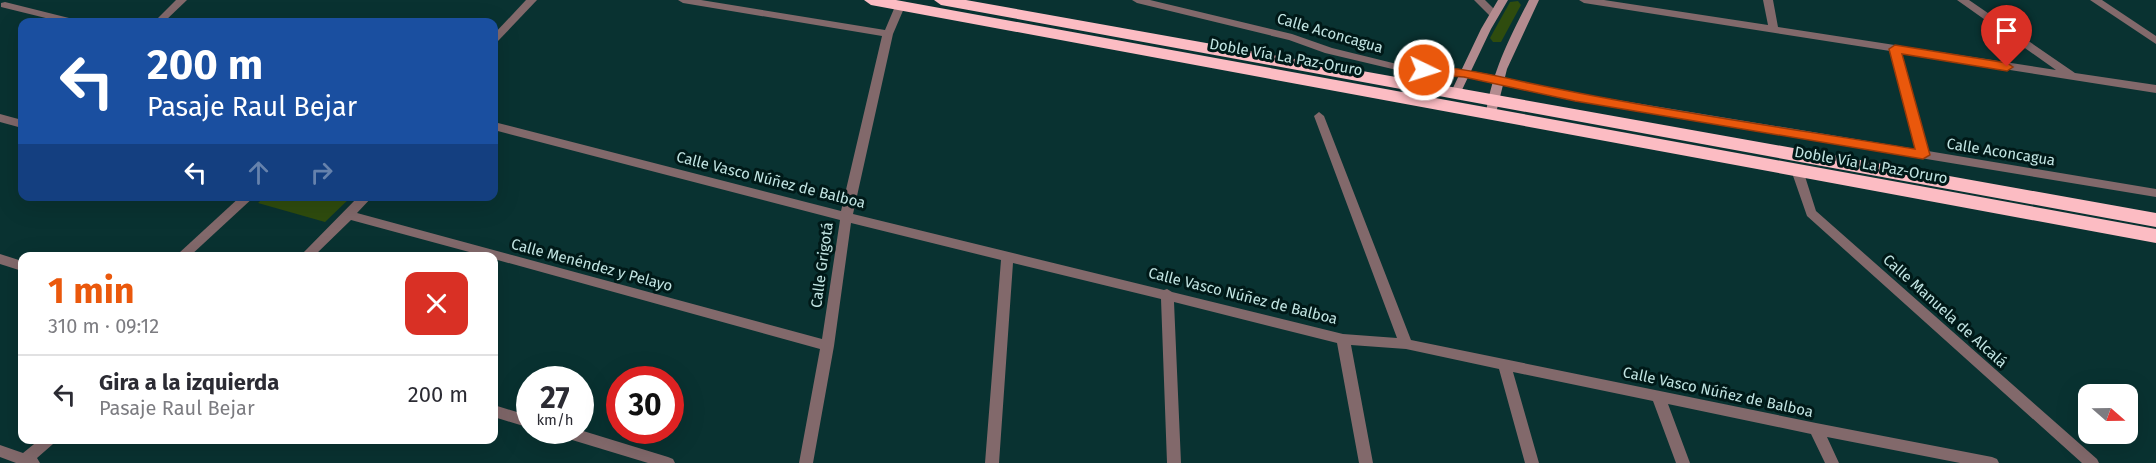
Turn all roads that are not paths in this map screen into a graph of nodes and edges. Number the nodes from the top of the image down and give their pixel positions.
1 (182, 0) edge
2 (532, 0) edge
3 (683, 0) edge
4 (871, 0) edge
5 (941, 0) edge
6 (1137, 0) edge
7 (1479, 0) edge
8 (1503, 0) edge
9 (1584, 0) edge
10 (1768, 0) edge
11 (1962, 0) edge
12 (2095, 0) edge
13 (1530, 1) edge
14 (5, 5) edge
15 (900, 6) junction
16 (1494, 14) junction
17 (57, 18) edge
18 (163, 18) edge
19 (1774, 30) junction
20 (888, 34) junction
21 (498, 35) edge
22 (2156, 41) edge
23 (1895, 49) junction
24 (1464, 74) junction
25 (2075, 77) junction
26 (1499, 81) junction
27 (2156, 89) edge
28 (1456, 92) junction
29 (1492, 106) junction
30 (1319, 116) dead end
31 (0, 118) edge
32 (18, 123) edge
33 (498, 127) edge
34 (1923, 155) junction
35 (1797, 170) junction
36 (2156, 193) edge
37 (244, 201) edge
38 (362, 201) edge
39 (349, 215) junction
40 (846, 217) junction
41 (2156, 220) edge
42 (2156, 236) edge
43 (187, 252) edge
44 (311, 252) edge
45 (484, 252) edge
46 (1006, 255) junction
47 (498, 256) edge
48 (0, 259) edge
49 (18, 265) edge
50 (1167, 294) junction
51 (1343, 339) junction
52 (1406, 344) junction
53 (827, 346) junction
54 (1504, 364) junction
55 (1658, 395) junction
56 (498, 412) edge
57 (516, 418) edge
58 (1816, 429) junction
59 (594, 441) edge
60 (45, 444) edge
61 (0, 451) edge
62 (29, 462) edge
63 (668, 463) edge
64 (806, 463) edge
65 (992, 463) edge
66 (1174, 463) edge
67 (1366, 463) edge
68 (1532, 463) edge
69 (1683, 463) edge
70 (1832, 463) edge
71 (1992, 463) edge
72 (2092, 463) edge

1 - 18 street
2 - 21 street
3 - 20 street
4 - 15 highway, Doble Vía La Paz-Oruro
5 - 28 highway, Doble Vía La Paz-Oruro
6 - 24 street, Calle Aconcagua
7 - 16 street
8 - 16 street
9 - 19 street
10 - 19 street
11 - 25 street
12 - 22 street
13 - 26 street
14 - 17 street
15 - 20 street, Calle Grigotá
15 - 29 highway, Doble Vía La Paz-Oruro
16 - 24 street
19 - 23 street
20 - 40 street, Calle Grigotá
23 - 25 street
23 - 34 street
24 - 26 street, Calle Aconcagua
24 - 28 street
25 - 27 street
26 - 29 street
26 - 34 street, Calle Aconcagua
28 - 29 highway, Doble Vía La Paz-Oruro
29 - 35 highway, Doble Vía La Paz-Oruro
29 - 41 highway, Doble Vía La Paz-Oruro
30 - 52 street
31 - 32 street
33 - 40 street, Calle Vasco Núñez de Balboa
34 - 36 street, Calle Aconcagua
35 - 42 highway, Doble Vía La Paz-Oruro
35 - 72 street, Calle Manuela de Alcalá
37 - 43 street
38 - 39 street
39 - 44 street
39 - 45 street, Calle Menéndez y Pelayo
40 - 46 street, Calle Vasco Núñez de Balboa
40 - 53 street, Calle Grigotá
46 - 50 street, Calle Vasco Núñez de Balboa
46 - 65 street
47 - 53 street, Calle Menéndez y Pelayo
48 - 49 street
50 - 51 street, Calle Vasco Núñez de Balboa
50 - 66 street
51 - 52 street, Calle Vasco Núñez de Balboa
51 - 67 street
52 - 54 street, Calle Vasco Núñez de Balboa
53 - 64 street, Calle Grigotá
54 - 55 street, Calle Vasco Núñez de Balboa
54 - 68 street
55 - 58 street, Calle Vasco Núñez de Balboa
55 - 69 street
56 - 57 street
58 - 70 street
58 - 71 street, Calle Vasco Núñez de Balboa
59 - 63 street
60 - 62 street
61 - 62 street

